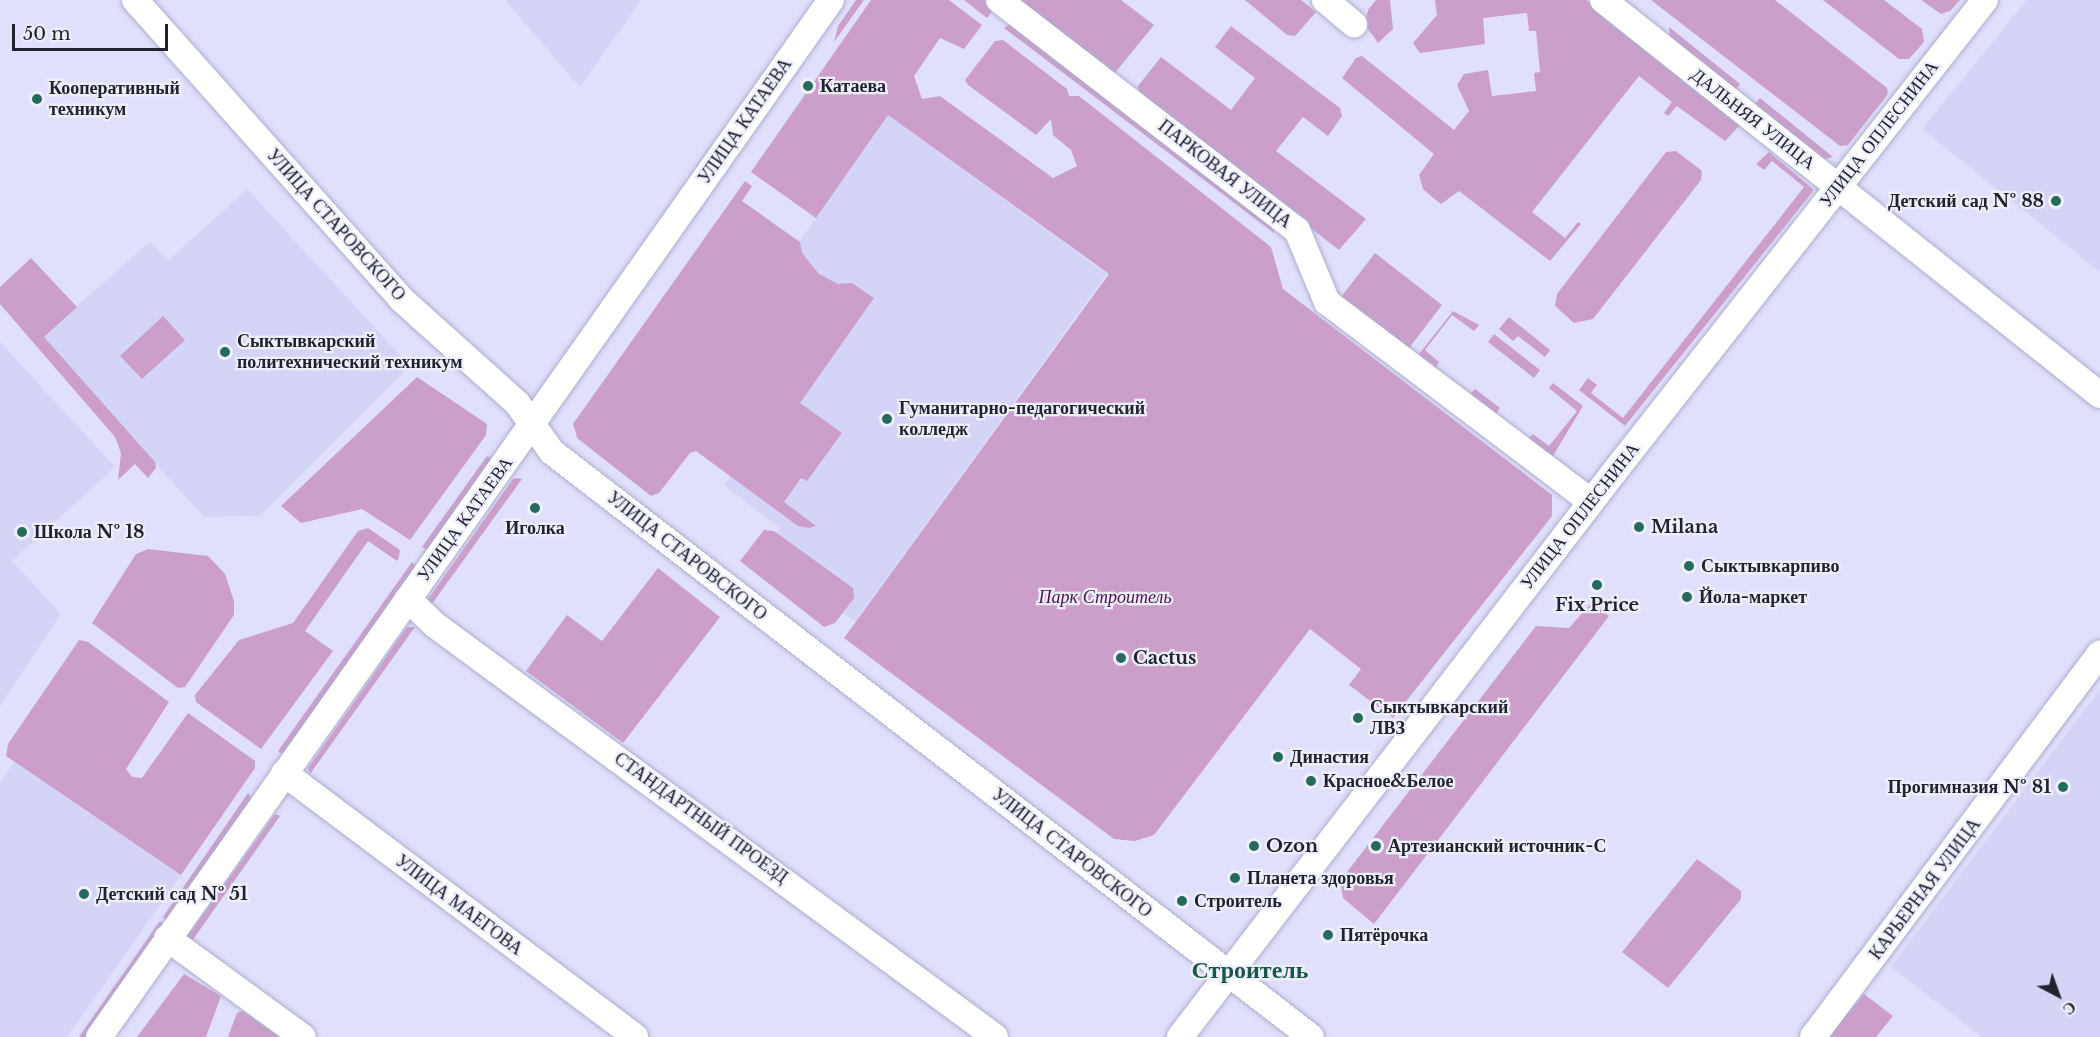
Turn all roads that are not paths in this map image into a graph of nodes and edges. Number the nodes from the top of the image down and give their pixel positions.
1 (135, 0) edge
2 (831, 0) edge
3 (999, 0) edge
4 (1325, 0) edge
5 (1603, 0) edge
6 (1985, 0) edge
7 (1354, 24) dead end
8 (1838, 186) junction
9 (2100, 395) edge
10 (532, 425) junction
11 (1591, 502) junction
12 (408, 599) junction
13 (2100, 653) edge
14 (284, 773) junction
15 (167, 938) junction
16 (1229, 974) junction
17 (99, 1037) edge
18 (303, 1037) edge
19 (635, 1037) edge
20 (995, 1037) edge
21 (1180, 1037) edge
22 (1311, 1037) edge
23 (1813, 1037) edge

1 - 10 street, УЛИЦА СТАРОВСКОГО
2 - 10 street, УЛИЦА КАТАЕВА
3 - 11 street, ПАРКОВАЯ УЛИЦА
4 - 7 street
5 - 8 street, ДАЛЬНЯЯ УЛИЦА
6 - 8 street, УЛИЦА ОПЛЕСНИНА
8 - 9 street, ДАЛЬНЯЯ УЛИЦА
8 - 11 street, УЛИЦА ОПЛЕСНИНА
10 - 12 street, УЛИЦА КАТАЕВА
10 - 16 street, УЛИЦА СТАРОВСКОГО
11 - 16 street, УЛИЦА ОПЛЕСНИНА
12 - 14 street, УЛИЦА КАТАЕВА
12 - 20 street, СТАНДАРТНЫЙ ПРОЕЗД
13 - 23 street, КАРЬЕРНАЯ УЛИЦА
14 - 15 street, УЛИЦА КАТАЕВА
14 - 19 street, УЛИЦА МАЕГОВА
15 - 17 street, УЛИЦА КАТАЕВА
15 - 18 street
16 - 21 street, УЛИЦА ОПЛЕСНИНА
16 - 22 street, УЛИЦА СТАРОВСКОГО

